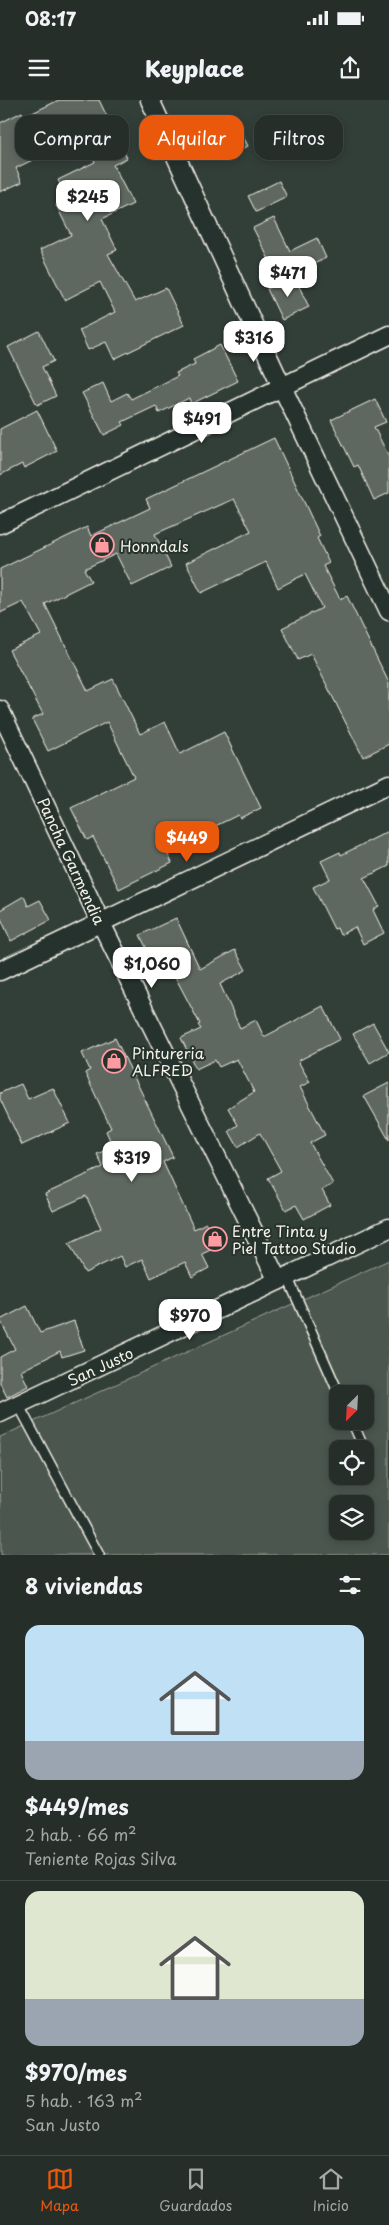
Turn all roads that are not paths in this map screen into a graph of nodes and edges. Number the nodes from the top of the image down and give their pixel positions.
1 (150, 100) edge
2 (389, 335) edge
3 (282, 387) junction
4 (0, 524) edge
5 (389, 611) edge
6 (0, 710) edge
7 (389, 784) edge
8 (101, 923) junction
9 (0, 972) edge
10 (389, 1228) edge
11 (282, 1279) junction
12 (335, 1385) edge
13 (18, 1404) junction
14 (0, 1413) edge
15 (99, 1555) edge

1 - 3 street
2 - 3 street
3 - 4 street
3 - 5 street
6 - 8 street, Pancha Garmendia
7 - 8 street
8 - 9 street
8 - 11 street, Pancha Garmendia
10 - 11 street, San Justo
11 - 12 lane
11 - 13 street, San Justo
13 - 14 street, San Justo
13 - 15 lane

